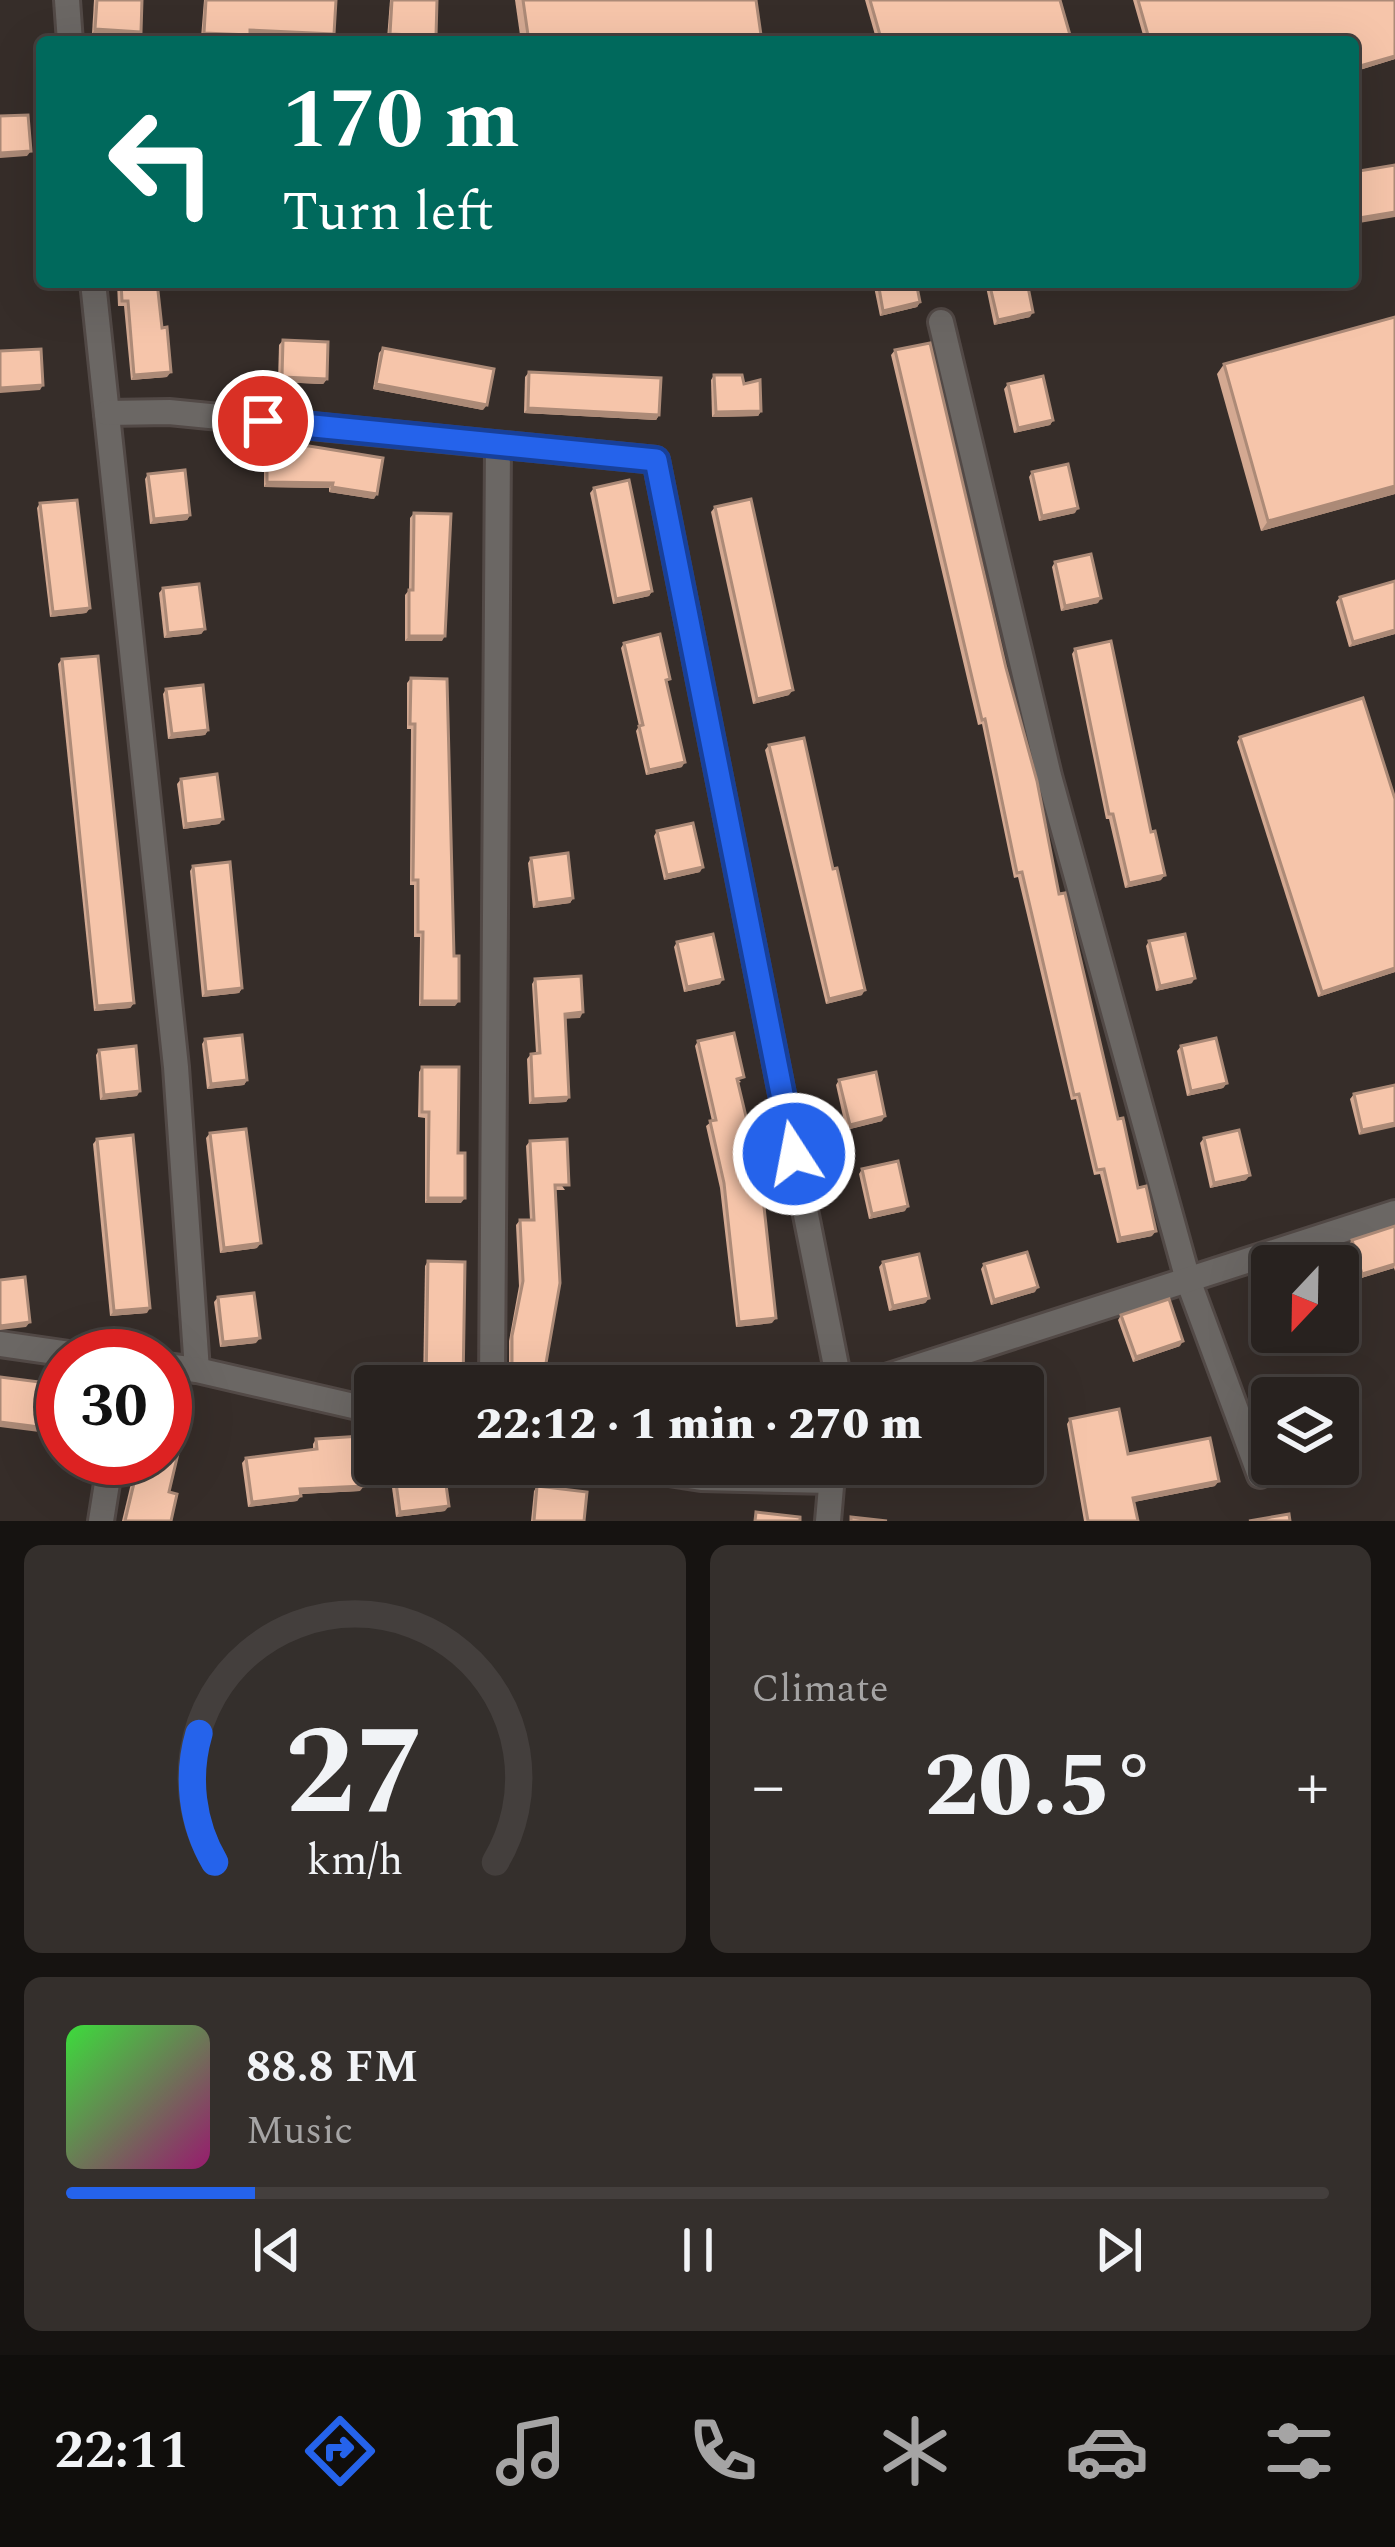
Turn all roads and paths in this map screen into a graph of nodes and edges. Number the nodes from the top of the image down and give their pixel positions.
1 (67, 0) edge
2 (70, 36) edge
3 (95, 288) edge
4 (941, 322) dead end
5 (107, 413) junction
6 (498, 445) junction
7 (1395, 1213) edge
8 (1188, 1280) junction
9 (0, 1345) edge
10 (36, 1350) edge
11 (492, 1365) edge
12 (836, 1365) edge
13 (923, 1365) edge
14 (192, 1369) edge
15 (197, 1370) junction
16 (354, 1406) edge
17 (1251, 1451) edge
18 (107, 1485) edge
19 (831, 1485) edge
20 (101, 1521) edge
21 (828, 1521) edge

1 - 2 street
3 - 5 street
4 - 8 street
5 - 6 street
5 - 15 street
6 - 11 street
6 - 12 street
7 - 8 street
8 - 13 street
8 - 17 street
9 - 10 street
14 - 15 street
15 - 16 street
18 - 20 street
19 - 21 street

